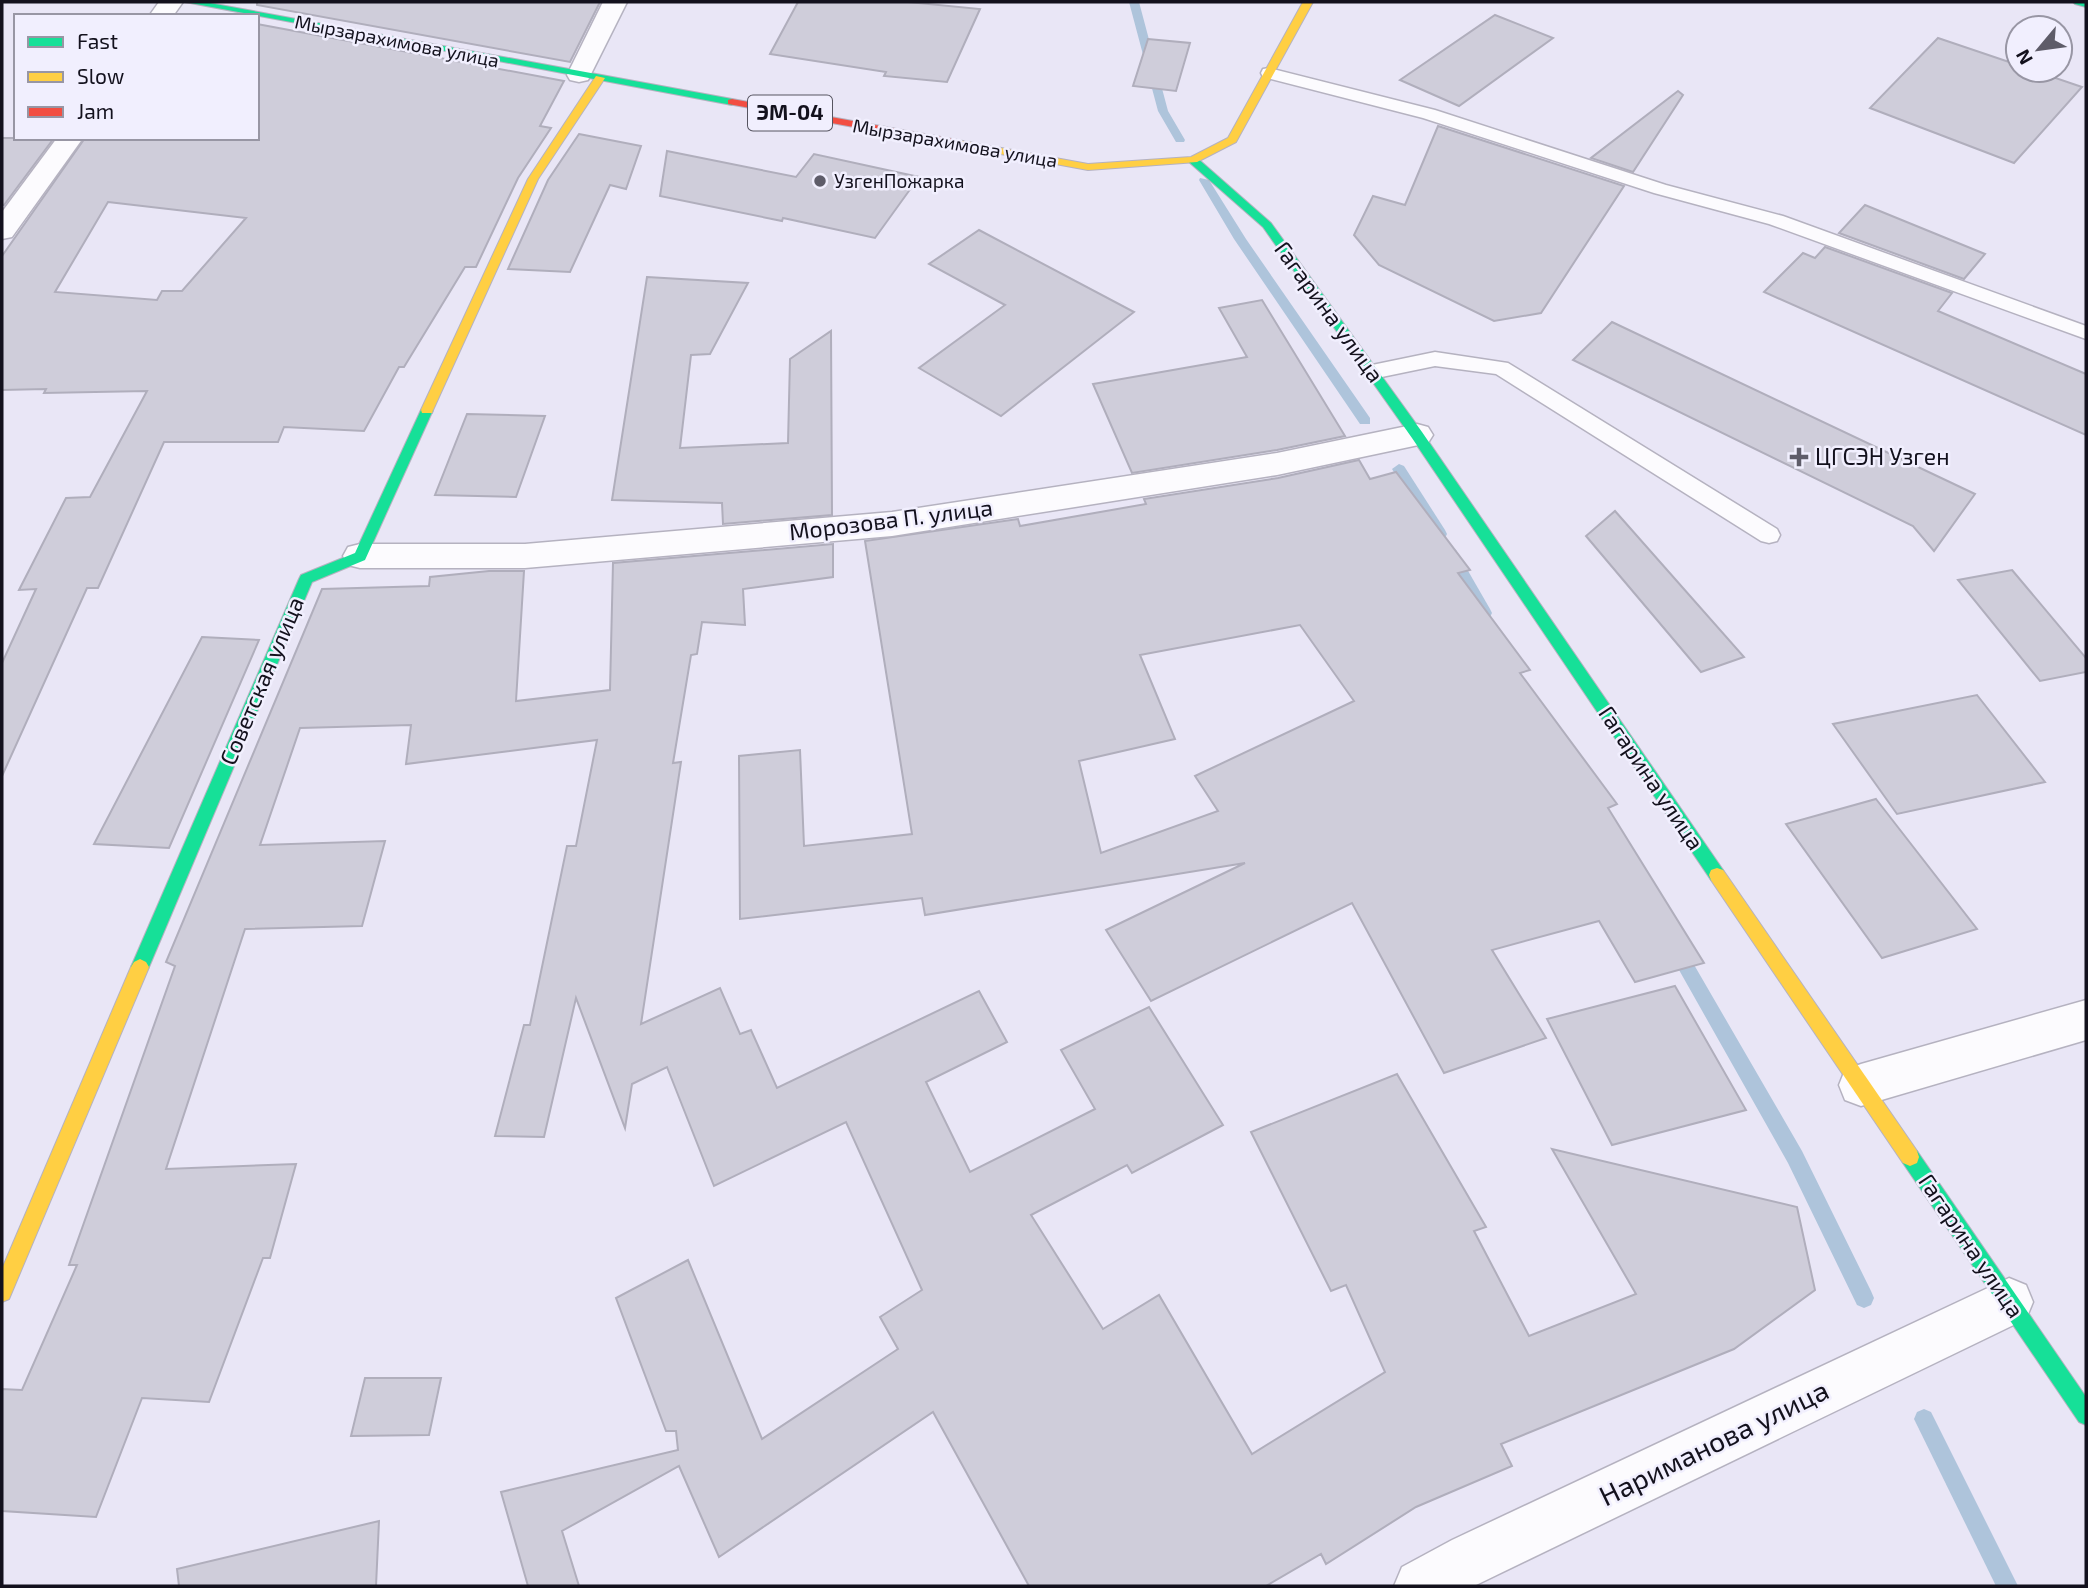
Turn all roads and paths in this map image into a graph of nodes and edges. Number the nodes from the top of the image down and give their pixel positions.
1 (190, 2) edge
2 (615, 2) edge
3 (1308, 2) edge
4 (2078, 2) edge
5 (2086, 4) edge
6 (254, 14) edge
7 (259, 15) edge
8 (1269, 73) junction
9 (590, 77) junction
10 (69, 140) edge
11 (1193, 160) junction
12 (2, 231) edge
13 (2086, 333) edge
14 (1372, 372) junction
15 (1417, 435) junction
16 (1769, 535) dead end
17 (360, 556) junction
18 (2086, 1020) edge
19 (1861, 1085) junction
20 (2, 1292) edge
21 (2009, 1302) junction
22 (2086, 1415) edge
23 (1421, 1586) edge

1 - 6 street, Мырзарахимова улица / ЭМ-04
2 - 9 street
3 - 8 street, Мырзарахимова улица / ЭМ-04
4 - 5 street
7 - 9 street, Мырзарахимова улица / ЭМ-04
8 - 11 street, Мырзарахимова улица / ЭМ-04
8 - 13 lane
9 - 11 street, Мырзарахимова улица / ЭМ-04
9 - 17 street
10 - 12 street
11 - 14 street, Гагарина улица
14 - 15 street, Гагарина улица
14 - 16 lane
15 - 17 street, Морозова П. улица
15 - 19 street, Гагарина улица
17 - 20 street, Советская улица
18 - 19 street
19 - 21 street, Гагарина улица
21 - 22 street, Гагарина улица
21 - 23 street, Нариманова улица

